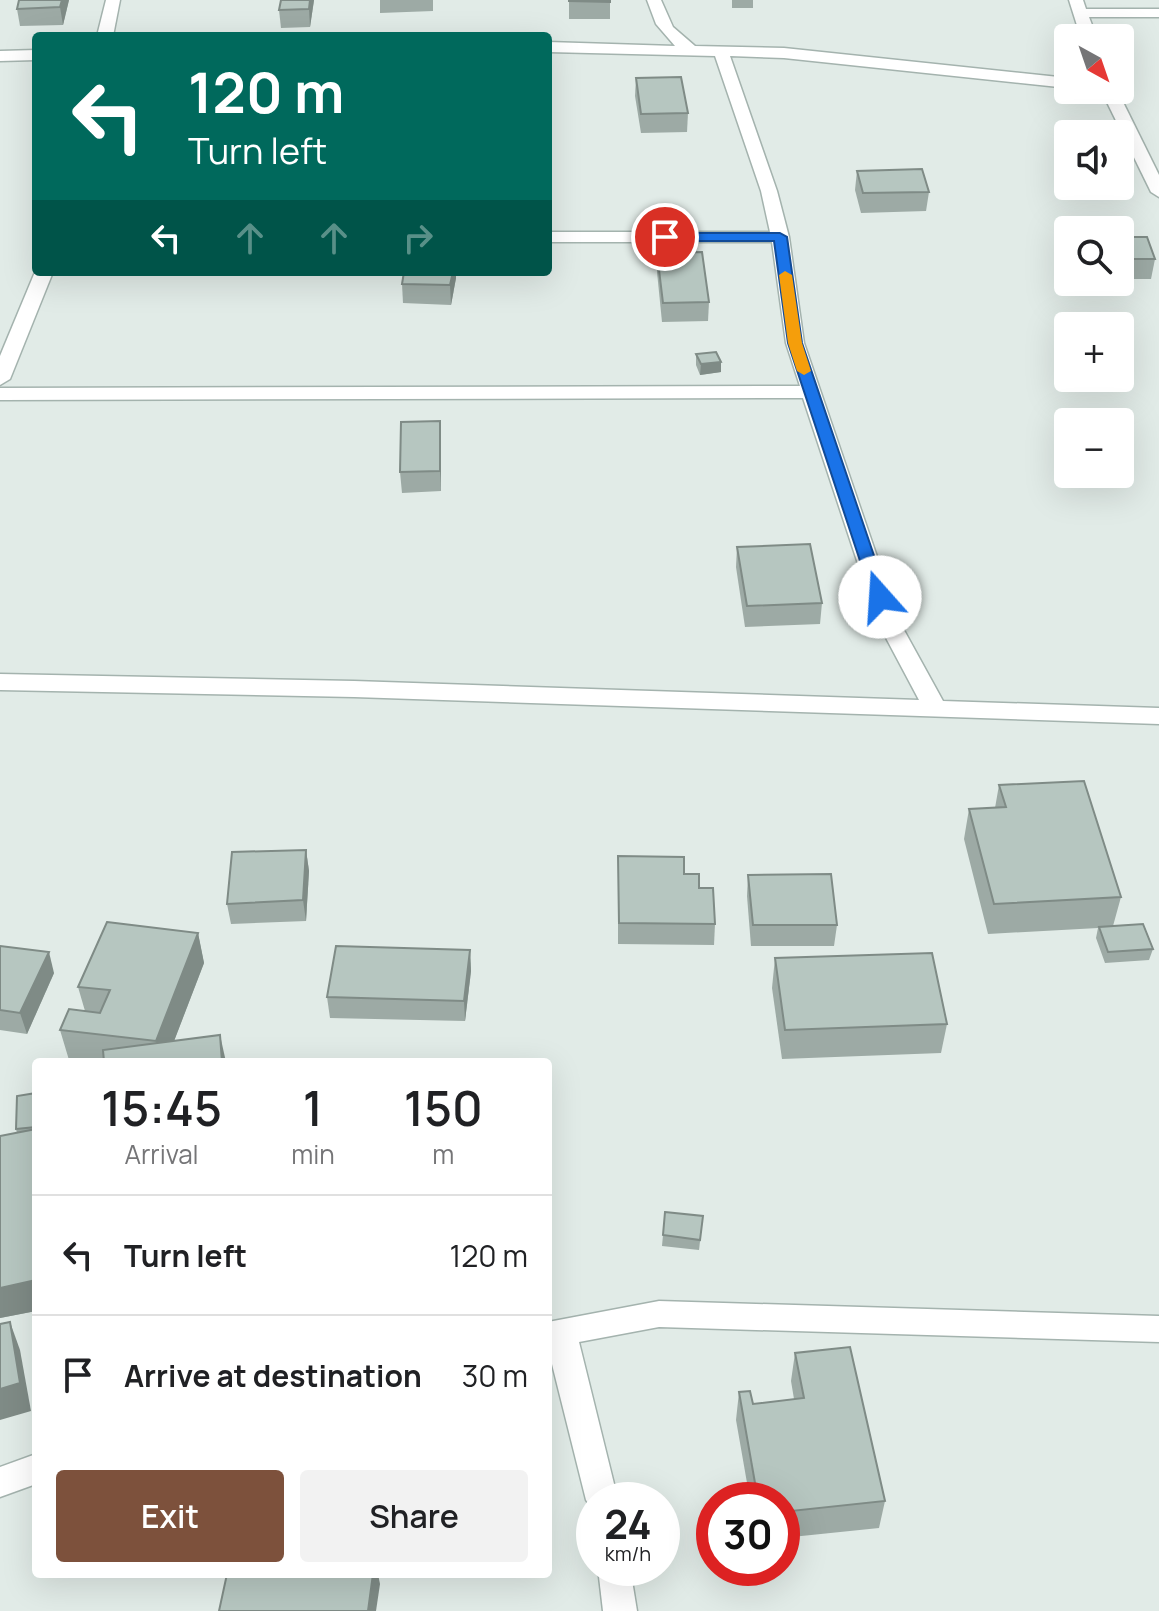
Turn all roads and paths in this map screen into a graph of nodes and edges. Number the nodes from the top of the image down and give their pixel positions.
1 (113, 0) edge
2 (654, 0) edge
3 (1078, 6) edge
4 (1159, 13) edge
5 (106, 32) edge
6 (552, 47) edge
7 (694, 52) junction
8 (721, 52) junction
9 (32, 55) edge
10 (0, 56) edge
11 (1054, 81) edge
12 (1116, 104) edge
13 (1159, 192) edge
14 (552, 237) edge
15 (780, 237) junction
16 (42, 276) edge
17 (0, 379) edge
18 (811, 392) junction
19 (0, 394) edge
20 (0, 682) edge
21 (936, 710) junction
22 (1159, 716) edge
23 (1159, 1329) edge
24 (555, 1334) edge
25 (32, 1470) edge
26 (0, 1482) edge
27 (597, 1482) edge
28 (617, 1586) edge
29 (620, 1611) edge

1 - 5 street
2 - 7 street
3 - 4 street
6 - 7 street
7 - 8 street
8 - 11 street
8 - 15 street
9 - 10 street
12 - 13 street
14 - 15 street
15 - 18 street
16 - 17 street
18 - 19 street
18 - 21 street
20 - 21 street
21 - 22 street
23 - 24 street
24 - 27 street
25 - 26 street
28 - 29 street

